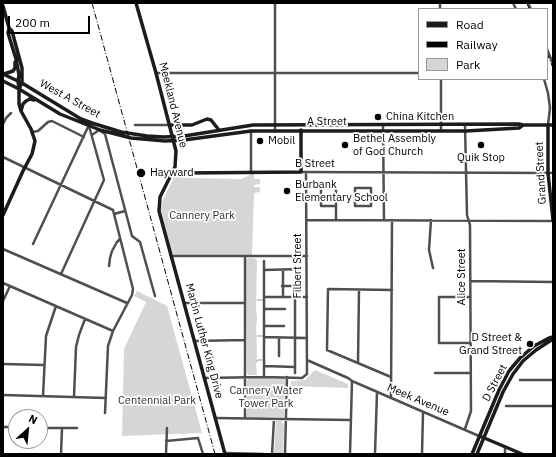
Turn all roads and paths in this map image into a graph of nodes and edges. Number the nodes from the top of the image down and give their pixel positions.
1 (136, 3) edge
2 (274, 3) edge
3 (3, 6) edge
4 (9, 28) junction
5 (12, 47) junction
6 (548, 52) edge
7 (553, 64) edge
8 (156, 73) junction
9 (275, 73) junction
10 (418, 73) edge
11 (3, 74) edge
12 (441, 80) edge
13 (544, 80) edge
14 (3, 81) edge
15 (18, 81) junction
16 (22, 83) junction
17 (19, 89) junction
18 (36, 100) junction
19 (21, 111) junction
20 (11, 113) dead end
21 (93, 118) dead end
22 (81, 121) junction
23 (212, 122) junction
24 (3, 124) edge
25 (275, 124) junction
26 (135, 125) dead end
27 (169, 125) junction
28 (300, 125) junction
29 (383, 125) junction
30 (441, 125) junction
31 (465, 125) junction
32 (523, 125) junction
33 (548, 125) junction
34 (553, 125) edge
35 (89, 126) junction
36 (99, 130) junction
37 (219, 130) junction
38 (441, 130) junction
39 (210, 131) junction
40 (251, 131) junction
41 (275, 131) junction
42 (301, 131) junction
43 (383, 131) junction
44 (466, 131) junction
45 (32, 132) junction
46 (92, 135) junction
47 (131, 136) junction
48 (84, 137) junction
49 (3, 157) edge
50 (25, 168) junction
51 (173, 170) junction
52 (301, 172) junction
53 (306, 172) junction
54 (251, 173) junction
55 (384, 173) junction
56 (466, 173) junction
57 (551, 173) edge
58 (61, 185) junction
59 (371, 196) junction
60 (384, 196) junction
61 (95, 202) junction
62 (336, 206) junction
63 (125, 211) junction
64 (113, 212) junction
65 (3, 215) edge
66 (307, 220) junction
67 (336, 220) junction
68 (384, 220) junction
69 (392, 220) junction
70 (431, 220) junction
71 (468, 220) junction
72 (553, 220) edge
73 (120, 239) junction
74 (33, 244) dead end
75 (3, 249) edge
76 (170, 256) junction
77 (245, 256) junction
78 (307, 256) junction
79 (264, 261) dead end
80 (109, 266) dead end
81 (433, 268) dead end
82 (301, 269) dead end
83 (264, 270) junction
84 (282, 270) junction
85 (61, 274) junction
86 (470, 282) junction
87 (553, 282) edge
88 (3, 283) edge
89 (10, 286) junction
90 (282, 286) junction
91 (301, 286) dead end
92 (360, 290) junction
93 (392, 290) junction
94 (154, 296) dead end
95 (264, 297) junction
96 (283, 297) junction
97 (295, 297) junction
98 (307, 297) junction
99 (470, 297) junction
100 (3, 301) edge
101 (127, 303) junction
102 (245, 303) junction
103 (184, 304) junction
104 (56, 306) junction
105 (264, 309) junction
106 (284, 309) dead end
107 (85, 319) junction
108 (264, 326) junction
109 (284, 326) dead end
110 (113, 331) junction
111 (264, 337) junction
112 (279, 338) junction
113 (295, 338) junction
114 (307, 338) junction
115 (553, 338) edge
116 (245, 340) junction
117 (194, 341) junction
118 (470, 343) junction
119 (279, 356) dead end
120 (307, 360) junction
121 (358, 362) junction
122 (3, 364) edge
123 (44, 365) junction
124 (264, 366) junction
125 (295, 367) junction
126 (295, 373) dead end
127 (435, 373) dead end
128 (470, 374) junction
129 (264, 376) junction
130 (245, 377) junction
131 (288, 377) junction
132 (391, 377) junction
133 (204, 378) junction
134 (520, 380) dead end
135 (553, 380) edge
136 (352, 381) junction
137 (377, 392) junction
138 (3, 395) edge
139 (43, 396) junction
140 (74, 397) junction
141 (106, 398) junction
142 (391, 398) junction
143 (506, 406) dead end
144 (553, 406) edge
145 (423, 412) junction
146 (105, 414) dead end
147 (215, 418) junction
148 (245, 418) junction
149 (274, 419) junction
150 (286, 419) junction
151 (350, 420) junction
152 (48, 428) edge
153 (62, 428) junction
154 (77, 428) dead end
155 (168, 428) dead end
156 (464, 429) junction
157 (479, 436) junction
158 (484, 438) junction
159 (166, 441) junction
160 (505, 447) junction
161 (61, 454) edge
162 (166, 454) edge
163 (203, 454) edge
164 (225, 454) edge
165 (264, 454) edge
166 (272, 454) edge
167 (285, 454) edge
168 (350, 454) edge
169 (376, 454) edge
170 (422, 454) edge
171 (472, 454) edge
172 (477, 454) edge
173 (505, 454) edge
174 (522, 454) edge

1 - 8 main road, Meekland Avenue
2 - 9 street
3 - 4 main road
4 - 5 main road
4 - 16 main road
5 - 11 main road
5 - 15 main road
6 - 7 street
8 - 9 street
8 - 27 main road, Meekland Avenue
9 - 10 street
9 - 25 street
11 - 15 main road, West A Street
12 - 30 street
13 - 33 street
14 - 17 main road, West A Street
15 - 16 main road, West A Street
15 - 17 main road
16 - 17 main road
16 - 22 main road, West A Street
17 - 18 main road, West A Street
17 - 19 main road
18 - 19 main road
18 - 22 main road, West A Street
19 - 45 main road
20 - 24 street
21 - 35 street
22 - 47 main road, West A Street
23 - 27 main road
23 - 37 main road
23 - 39 main road
25 - 28 main road, A Street
25 - 37 main road, A Street
25 - 41 street
26 - 27 street
27 - 51 main road, Meekland Avenue
28 - 29 main road, A Street
28 - 42 main road
29 - 30 main road, A Street
29 - 43 street
30 - 31 main road, A Street
30 - 38 street
31 - 32 main road, A Street
31 - 44 street, Alice Street
32 - 33 main road, A Street
32 - 44 main road, A Street
33 - 34 main road, A Street
33 - 57 main road, Grand Street
35 - 36 street
35 - 46 street
35 - 48 street
36 - 46 street
36 - 63 street
37 - 39 main road, A Street
38 - 43 main road, A Street
38 - 44 main road, A Street
39 - 47 main road, A Street
40 - 41 main road, A Street
40 - 47 main road, A Street
40 - 54 street
41 - 42 main road, A Street
42 - 43 main road, A Street
42 - 52 main road
43 - 55 street
44 - 56 street, Alice Street
45 - 48 street
45 - 50 main road
46 - 61 street
48 - 58 street
49 - 50 street
50 - 58 street
50 - 65 main road
51 - 54 main road, B Street
51 - 76 main road, Meekland Avenue
52 - 53 street, B Street
52 - 54 main road, B Street
53 - 55 street, B Street
53 - 66 street, Filbert Street
55 - 56 street, B Street
55 - 60 street
56 - 57 street, B Street
56 - 71 street, Alice Street
57 - 72 main road, Grand Street
58 - 61 street
58 - 74 street
59 - 59 street
59 - 60 street
60 - 68 street
61 - 64 street
61 - 85 street
62 - 62 street
62 - 67 street
63 - 64 street
63 - 94 street
64 - 73 street
66 - 67 street
66 - 78 street, Filbert Street
67 - 68 street
68 - 69 street
69 - 70 street
69 - 93 street
70 - 71 street
70 - 81 street
71 - 72 street
71 - 86 street, Alice Street
73 - 80 street
73 - 101 street
75 - 85 street
76 - 77 street
76 - 103 main road, Martin Luther King Drive
77 - 78 street
77 - 102 street
78 - 98 street, Filbert Street
79 - 83 street
82 - 84 street
83 - 84 street
83 - 95 street
84 - 90 street
85 - 101 street
86 - 87 street
86 - 99 street, Alice Street
88 - 89 street
89 - 100 street
89 - 104 street
90 - 91 street
90 - 96 street
92 - 93 street
92 - 121 street
92 - 121 street
93 - 132 street
95 - 96 street
95 - 105 street
96 - 97 street
97 - 98 street
97 - 113 street
98 - 114 street, Filbert Street
99 - 118 street, Alice Street
99 - 118 street
101 - 110 street
102 - 103 street
102 - 116 street
103 - 117 main road, Martin Luther King Drive
104 - 107 street
104 - 123 street
105 - 106 street
105 - 108 street
107 - 110 street
107 - 140 street
108 - 109 street
108 - 111 street
110 - 141 street
111 - 112 street
111 - 124 street
112 - 113 street
112 - 119 street
113 - 114 street
113 - 125 street
114 - 120 street, Filbert Street
115 - 157 main road, D Street
115 - 158 main road, D Street
116 - 117 street
116 - 130 street
117 - 133 main road, Martin Luther King Drive
118 - 128 street, Alice Street
120 - 131 street, Filbert Street
120 - 136 street, Meek Avenue
121 - 132 street
122 - 123 street
123 - 139 street
124 - 125 street
124 - 129 street
125 - 126 street
127 - 128 street
128 - 156 street, Alice Street
129 - 130 street
129 - 131 street
130 - 133 street
130 - 148 street
131 - 150 street
132 - 142 street
133 - 147 main road, Martin Luther King Drive
134 - 135 street
136 - 137 street, Meek Avenue
136 - 151 street
137 - 142 street, Meek Avenue
137 - 169 street
138 - 139 street
139 - 140 street
140 - 141 street
141 - 146 street
142 - 145 street, Meek Avenue
143 - 144 street
145 - 156 street, Meek Avenue
145 - 170 street
147 - 148 street
147 - 164 main road, Martin Luther King Drive
148 - 149 street
149 - 150 street
149 - 166 street
150 - 151 street
150 - 167 street
151 - 168 street
152 - 153 street
153 - 154 street
153 - 161 street
155 - 159 street
156 - 157 street, Meek Avenue
157 - 158 main road, Meek Avenue
157 - 171 main road, D Street
158 - 160 main road, Meek Avenue
158 - 172 main road, D Street
159 - 162 street
159 - 163 street
160 - 173 street
160 - 174 main road, Meek Avenue
164 - 165 street

